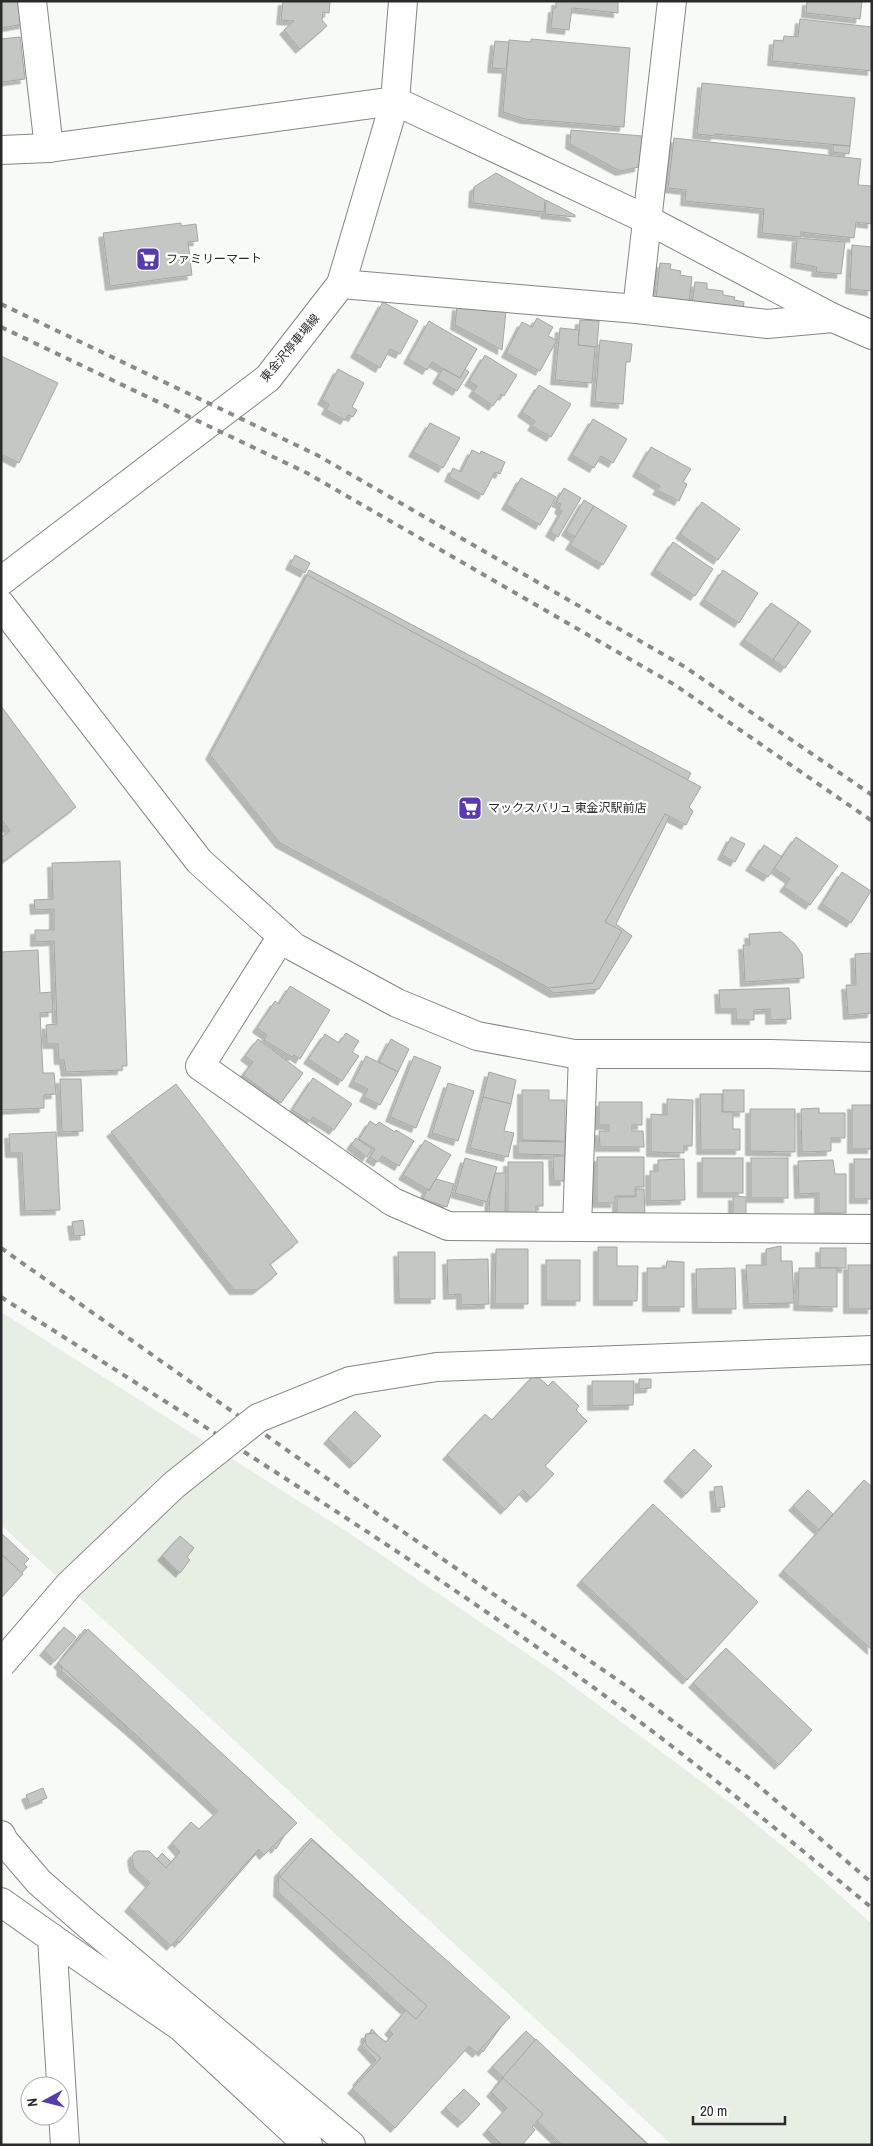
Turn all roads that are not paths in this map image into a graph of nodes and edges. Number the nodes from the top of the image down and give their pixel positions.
1 (32, 1) edge
2 (403, 1) edge
3 (672, 1) edge
4 (395, 102) junction
5 (49, 148) junction
6 (1, 150) edge
7 (648, 220) junction
8 (341, 284) junction
9 (637, 309) junction
10 (833, 318) junction
11 (872, 335) edge
12 (1, 582) edge
13 (1, 605) edge
14 (282, 936) junction
15 (583, 1054) junction
16 (872, 1057) edge
17 (577, 1227) junction
18 (872, 1230) edge
19 (872, 1350) edge
20 (1, 1664) edge
21 (1, 1835) edge
22 (1, 1902) edge
23 (52, 1938) junction
24 (65, 2145) edge
25 (308, 2145) edge
26 (351, 2145) edge

1 - 5 street
2 - 4 street, 東金沢停車場線
3 - 7 street
4 - 5 street
4 - 7 street
4 - 8 street, 東金沢停車場線
5 - 6 street
7 - 9 street
7 - 10 street
8 - 9 street
8 - 12 street, 東金沢停車場線
9 - 10 street
10 - 11 street
13 - 14 street
14 - 15 street
14 - 17 street
15 - 16 street
15 - 17 street
17 - 18 street
19 - 20 street, bridge
21 - 26 street
22 - 23 street
23 - 24 street
23 - 25 street

